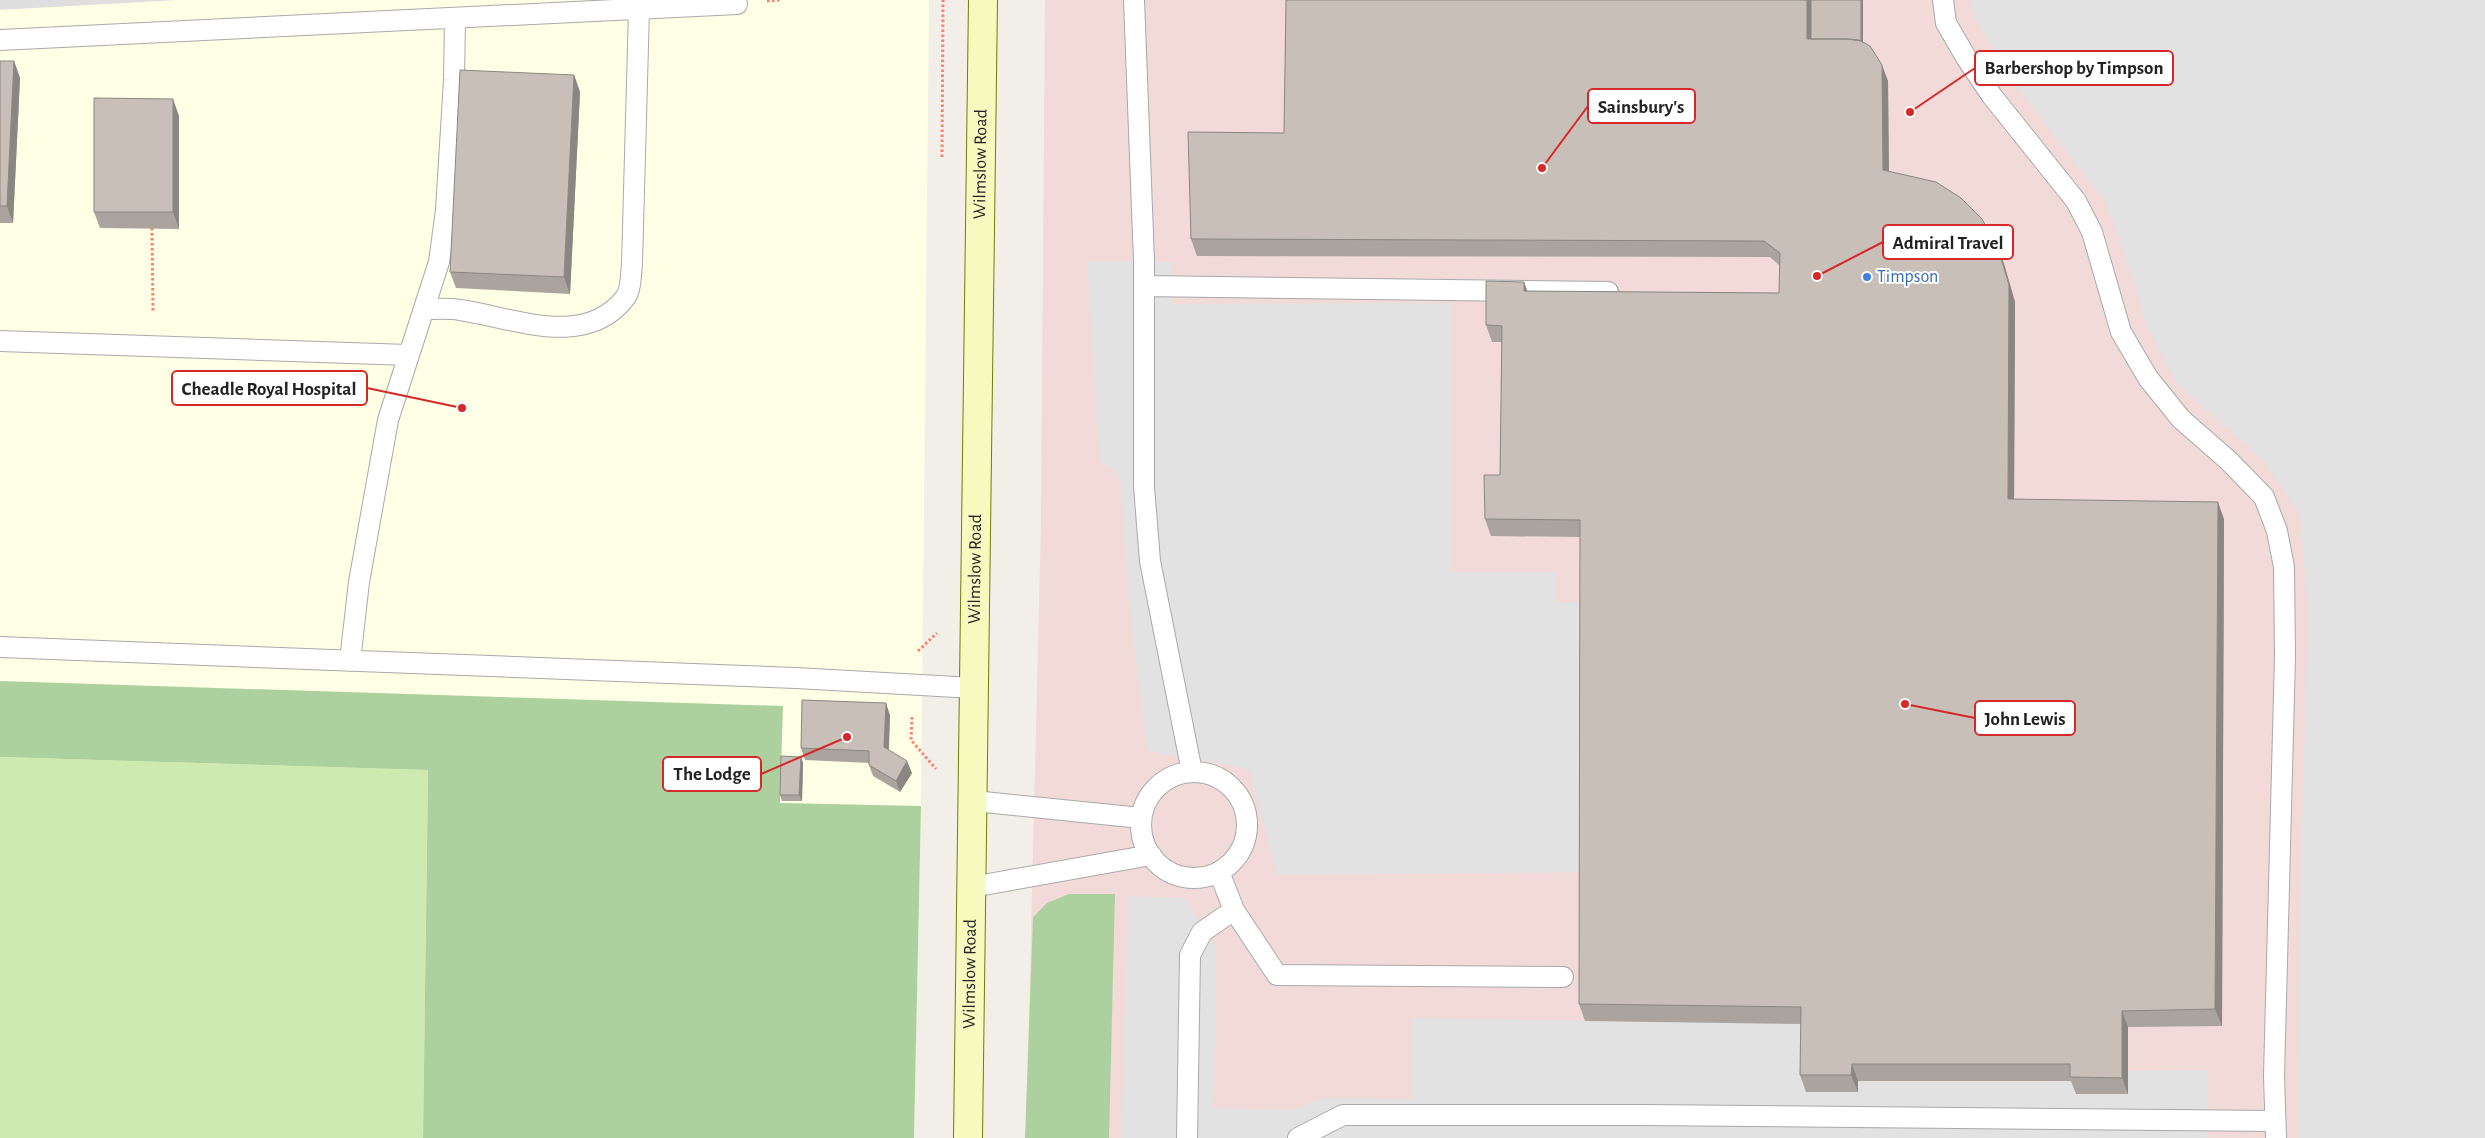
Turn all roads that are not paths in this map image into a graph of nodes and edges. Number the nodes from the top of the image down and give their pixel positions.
1 (983, 0) edge
2 (1134, 0) edge
3 (1943, 0) edge
4 (737, 4) dead end
5 (639, 8) junction
6 (455, 18) junction
7 (0, 40) edge
8 (1144, 286) junction
9 (1624, 292) edge
10 (425, 309) junction
11 (0, 341) edge
12 (408, 355) junction
13 (0, 647) edge
14 (350, 661) junction
15 (974, 688) junction
16 (1192, 772) junction
17 (974, 801) junction
18 (1141, 818) junction
19 (1151, 855) junction
20 (1219, 872) junction
21 (972, 886) junction
22 (1234, 910) junction
23 (1563, 978) dead end
24 (2275, 1130) edge
25 (968, 1138) edge
26 (1187, 1138) edge
27 (1298, 1138) edge

1 - 15 main road, Wilmslow Road
2 - 8 lane
3 - 24 lane
4 - 5 lane
5 - 6 lane
5 - 10 lane
6 - 7 lane
6 - 10 lane
8 - 9 lane
8 - 16 lane
10 - 12 lane
11 - 12 lane
12 - 14 lane
13 - 14 lane
14 - 15 lane
15 - 17 main road, Wilmslow Road
16 - 18 lane
16 - 20 lane
17 - 18 lane
17 - 21 main road, Wilmslow Road
18 - 19 lane
19 - 20 lane
19 - 21 lane
20 - 22 lane
21 - 25 main road, Wilmslow Road
22 - 23 lane
22 - 26 lane
24 - 27 lane

